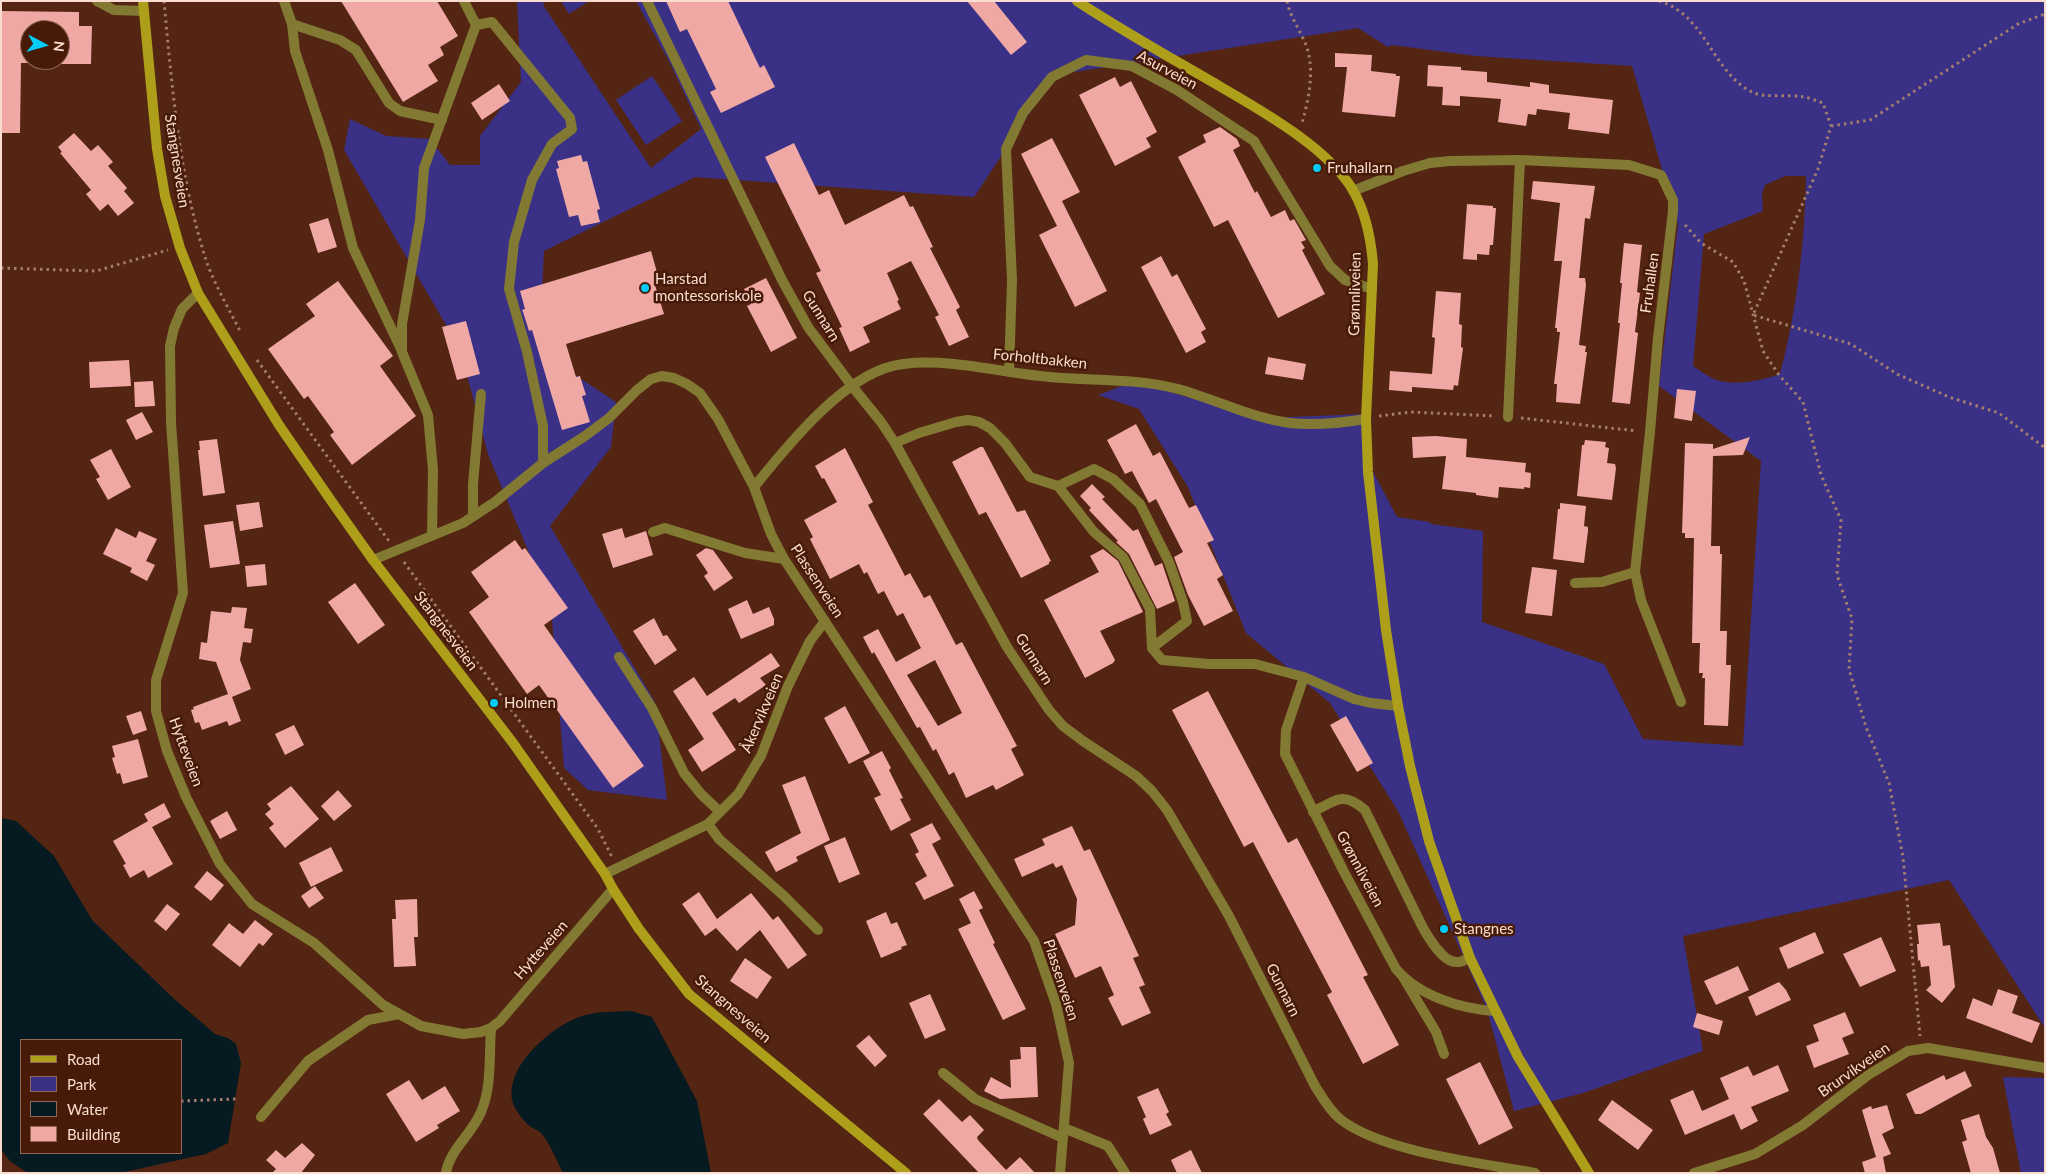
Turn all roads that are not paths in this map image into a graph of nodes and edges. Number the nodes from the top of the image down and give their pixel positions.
1 (97, 1) edge
2 (284, 1) edge
3 (464, 1) edge
4 (647, 1) edge
5 (1077, 1) edge
6 (143, 6) edge
7 (292, 24) junction
8 (476, 25) junction
9 (442, 120) junction
10 (1520, 160) junction
11 (1353, 191) junction
12 (1372, 289) junction
13 (198, 292) junction
14 (402, 352) junction
15 (1009, 372) junction
16 (852, 386) junction
17 (481, 394) dead end
18 (1508, 417) dead end
19 (1366, 419) junction
20 (895, 443) junction
21 (543, 463) junction
22 (1058, 486) junction
23 (754, 487) junction
24 (473, 516) junction
25 (653, 532) dead end
26 (432, 536) junction
27 (784, 559) junction
28 (373, 560) junction
29 (1634, 572) junction
30 (1575, 583) dead end
31 (825, 621) junction
32 (1152, 648) junction
33 (619, 657) dead end
34 (1304, 677) junction
35 (1681, 702) dead end
36 (1398, 706) junction
37 (720, 812) junction
38 (1313, 812) junction
39 (708, 824) junction
40 (605, 874) junction
41 (613, 889) junction
42 (818, 930) dead end
43 (1470, 958) junction
44 (1402, 976) junction
45 (1495, 1011) junction
46 (398, 1014) junction
47 (491, 1028) junction
48 (1444, 1054) dead end
49 (2045, 1068) edge
50 (943, 1073) dead end
51 (261, 1117) dead end
52 (1063, 1133) junction
53 (446, 1172) edge
54 (906, 1173) edge
55 (1060, 1173) edge
56 (1125, 1173) edge
57 (1535, 1173) edge
58 (1590, 1173) edge
59 (1694, 1173) edge

1 - 6 street
2 - 7 street
3 - 8 street
4 - 16 street, Gunnarn
5 - 11 main road, Grønnliveien
6 - 13 main road, Stangnesveien
7 - 9 street
7 - 14 street
8 - 9 street
8 - 21 street
9 - 14 street
10 - 11 street, Fruhallen
10 - 18 street
10 - 29 street, Fruhallen
11 - 12 main road, Grønnliveien
12 - 15 street, Asurveien
12 - 19 main road, Grønnliveien
13 - 28 main road, Stangnesveien
13 - 46 street, Hytteveien
14 - 26 street
15 - 16 street, Forholtbakken
15 - 19 street, Forholtbakken
16 - 20 street, Gunnarn
16 - 23 street, Forholtbakken
17 - 24 street
19 - 36 main road, Grønnliveien
20 - 22 street
20 - 57 street, Gunnarn
21 - 23 street, Plassenveien
21 - 24 street, Plassenveien
22 - 32 street
22 - 32 street
23 - 27 street, Plassenveien
24 - 26 street, Plassenveien
25 - 27 street
26 - 28 street, Plassenveien
27 - 31 street, Plassenveien
28 - 40 main road, Stangnesveien
29 - 30 street
29 - 35 street, Fruhallen
31 - 37 street, Åkervikveien
31 - 52 street, Plassenveien
32 - 34 street
33 - 37 street
34 - 36 street
34 - 38 street, Grønnliveien
36 - 43 main road, Grønnliveien
37 - 39 street, Åkervikveien
38 - 43 street
38 - 44 street, Grønnliveien
39 - 40 street, Åkervikveien
39 - 42 street
40 - 41 main road, Stangnesveien
41 - 47 street, Hytteveien
41 - 54 main road, Stangnesveien
43 - 45 main road, Grønnliveien
44 - 45 street, Grønnliveien
44 - 48 street
45 - 58 main road, Grønnliveien
46 - 47 street, Hytteveien
46 - 51 street
47 - 53 street
49 - 59 street, Brurvikveien
50 - 52 street
52 - 55 street, Plassenveien
52 - 56 street

